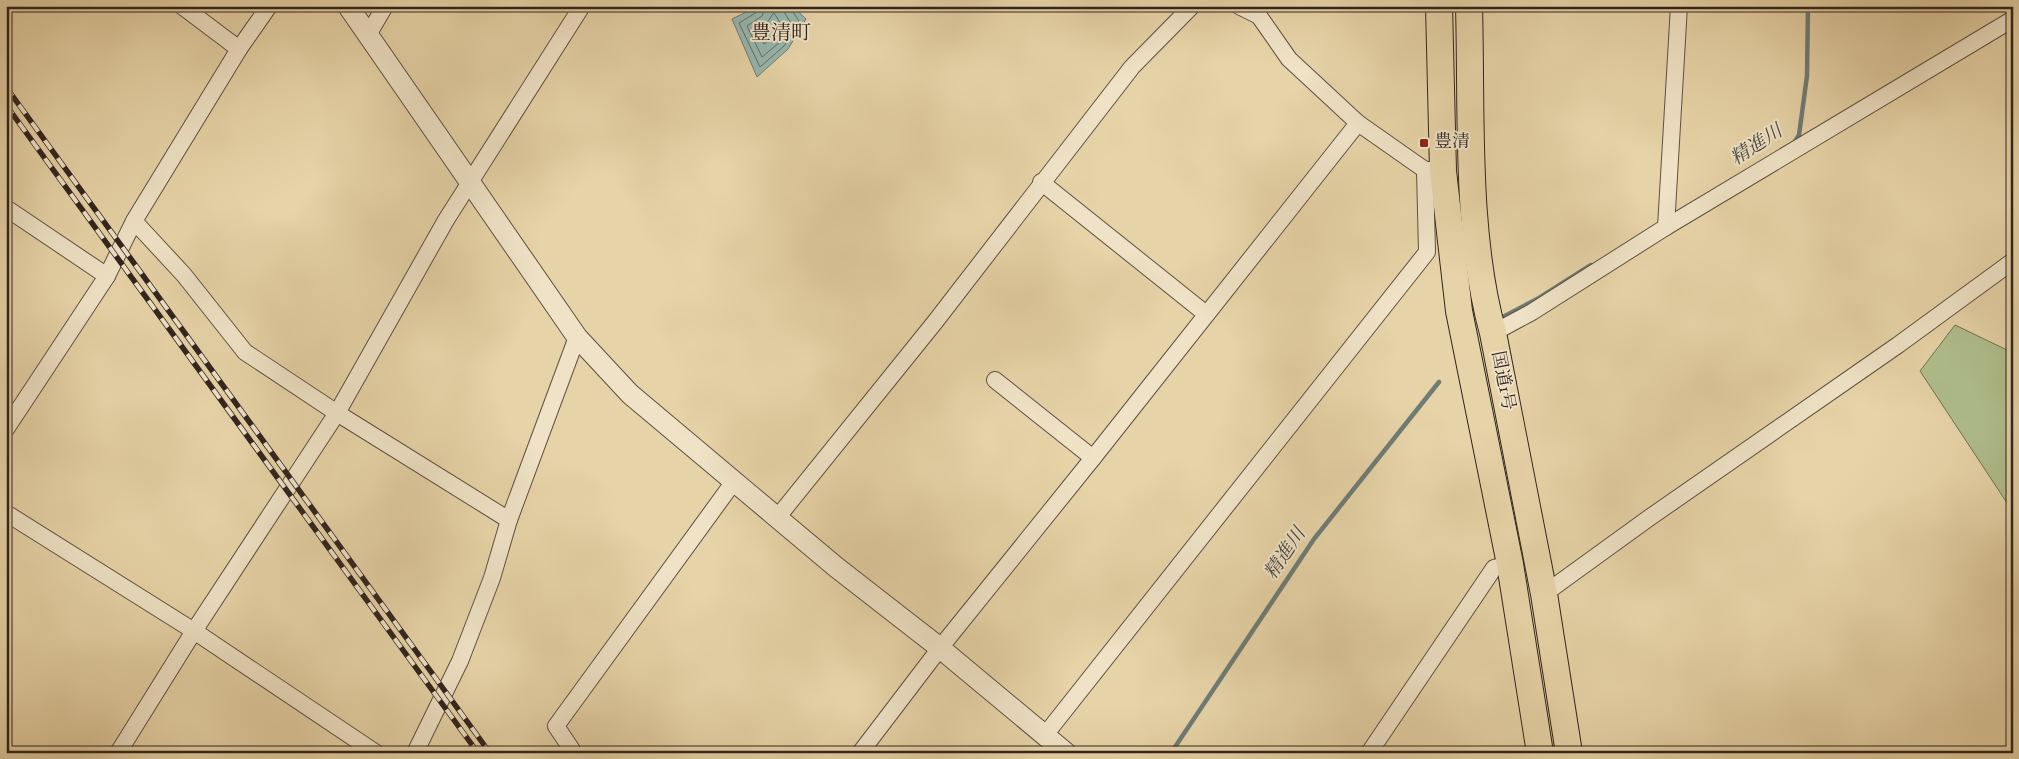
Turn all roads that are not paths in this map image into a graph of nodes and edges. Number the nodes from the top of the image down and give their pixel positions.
1 (182, 6) edge
2 (268, 6) edge
3 (348, 6) edge
4 (386, 6) edge
5 (582, 6) edge
6 (1192, 6) edge
7 (1239, 6) edge
8 (1439, 6) edge
9 (1469, 6) edge
10 (1679, 6) edge
11 (2013, 19) edge
12 (368, 34) junction
13 (240, 49) junction
14 (1358, 123) junction
15 (1434, 170) junction
16 (1041, 182) junction
17 (471, 183) junction
18 (6, 208) edge
19 (134, 221) junction
20 (1666, 227) junction
21 (2013, 261) edge
22 (107, 276) junction
23 (1206, 314) junction
24 (1493, 333) junction
25 (577, 337) junction
26 (995, 380) dead end
27 (336, 413) junction
28 (6, 429) edge
29 (1093, 458) junction
30 (735, 480) junction
31 (6, 513) edge
32 (777, 518) junction
33 (509, 520) junction
34 (1510, 564) junction
35 (1544, 594) junction
36 (194, 631) junction
37 (940, 648) junction
38 (1045, 734) junction
39 (118, 753) edge
40 (376, 753) edge
41 (415, 753) edge
42 (574, 753) edge
43 (860, 753) edge
44 (1066, 753) edge
45 (1370, 753) edge
46 (1540, 753) edge
47 (1570, 753) edge

1 - 13 street
2 - 13 street
3 - 12 street
4 - 12 street
5 - 17 street
6 - 16 street
7 - 14 street
8 - 15 highway, 国道1号
9 - 24 highway, 国道1号
10 - 20 street
11 - 20 street
12 - 17 street
13 - 19 street
14 - 15 street
14 - 23 street
15 - 34 highway, 国道1号
15 - 38 street
16 - 23 street
16 - 32 street
17 - 25 street
17 - 27 street
18 - 22 street
19 - 22 street
19 - 27 street
20 - 24 street
21 - 35 street
22 - 28 street
23 - 29 street
24 - 35 highway, 国道1号
25 - 30 street
25 - 33 street
26 - 29 street
27 - 33 street
27 - 36 street
29 - 37 street
30 - 32 street
30 - 42 street
31 - 36 street
32 - 37 street
33 - 41 street
34 - 45 street
34 - 46 highway, 国道1号
35 - 47 highway, 国道1号
36 - 39 street
36 - 40 street
37 - 38 street
37 - 43 street
38 - 44 street

